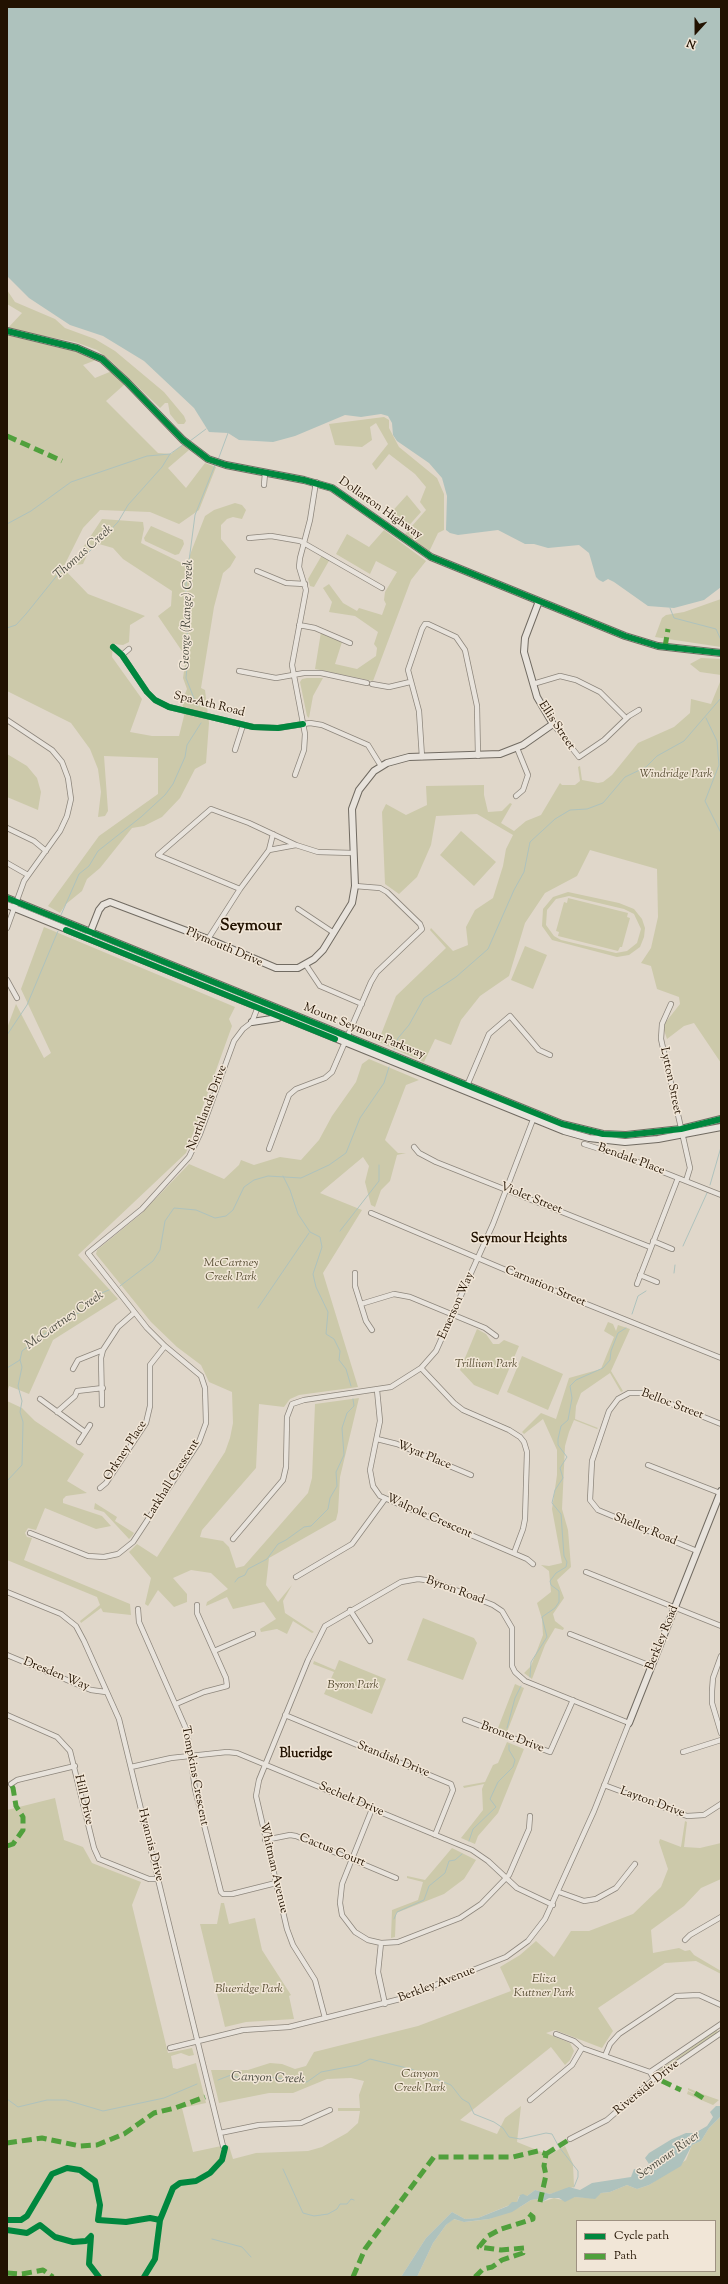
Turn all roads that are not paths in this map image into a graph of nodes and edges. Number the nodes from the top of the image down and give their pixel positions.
1 (7, 331) edge
2 (265, 473) junction
3 (316, 482) junction
4 (264, 485) dead end
5 (249, 538) dead end
6 (305, 544) junction
7 (257, 572) dead end
8 (305, 584) junction
9 (382, 588) dead end
10 (539, 601) junction
11 (299, 625) junction
12 (350, 643) dead end
13 (113, 647) dead end
14 (129, 649) dead end
15 (721, 653) edge
16 (122, 655) junction
17 (239, 671) dead end
18 (293, 676) junction
19 (410, 682) junction
20 (533, 684) junction
21 (639, 710) dead end
22 (626, 718) junction
23 (7, 720) edge
24 (303, 724) junction
25 (553, 724) junction
26 (243, 726) junction
27 (517, 748) junction
28 (235, 750) dead end
29 (478, 756) junction
30 (422, 758) junction
31 (381, 766) junction
32 (295, 775) dead end
33 (516, 796) dead end
34 (7, 828) edge
35 (273, 834) junction
36 (296, 845) junction
37 (46, 850) junction
38 (269, 850) junction
39 (353, 852) junction
40 (7, 863) edge
41 (28, 874) junction
42 (355, 886) junction
43 (240, 889) junction
44 (7, 898) edge
45 (7, 905) edge
46 (15, 905) junction
47 (298, 909) dead end
48 (7, 928) edge
49 (90, 932) junction
50 (334, 933) junction
51 (88, 938) junction
52 (208, 939) junction
53 (306, 965) junction
54 (7, 980) edge
55 (17, 998) dead end
56 (260, 1002) junction
57 (362, 1004) junction
58 (671, 1004) dead end
59 (258, 1008) junction
60 (281, 1018) junction
61 (252, 1022) junction
62 (347, 1040) junction
63 (550, 1055) dead end
64 (466, 1088) junction
65 (534, 1116) junction
66 (721, 1119) edge
67 (721, 1126) edge
68 (682, 1132) junction
69 (584, 1144) dead end
70 (414, 1147) dead end
71 (269, 1149) dead end
72 (678, 1178) junction
73 (686, 1181) junction
74 (506, 1188) junction
75 (721, 1195) edge
76 (371, 1213) dead end
77 (653, 1241) junction
78 (650, 1247) junction
79 (672, 1249) dead end
80 (88, 1253) joint
81 (478, 1259) junction
82 (355, 1273) dead end
83 (640, 1275) junction
84 (657, 1282) dead end
85 (637, 1284) dead end
86 (361, 1304) junction
87 (134, 1313) junction
88 (453, 1314) junction
89 (372, 1330) dead end
90 (496, 1336) dead end
91 (165, 1346) junction
92 (103, 1350) junction
93 (721, 1358) edge
94 (422, 1368) junction
95 (73, 1369) dead end
96 (103, 1388) junction
97 (377, 1390) junction
98 (40, 1399) dead end
99 (102, 1405) dead end
100 (57, 1412) junction
101 (721, 1424) edge
102 (90, 1425) dead end
103 (85, 1432) junction
104 (377, 1439) junction
105 (79, 1442) dead end
106 (648, 1465) dead end
107 (471, 1475) dead end
108 (100, 1488) dead end
109 (721, 1492) edge
110 (385, 1499) junction
111 (594, 1507) joint
112 (30, 1533) dead end
113 (232, 1539) dead end
114 (698, 1550) junction
115 (514, 1553) junction
116 (533, 1564) dead end
117 (586, 1572) dead end
118 (296, 1577) dead end
119 (7, 1592) edge
120 (197, 1605) dead end
121 (675, 1608) junction
122 (138, 1609) dead end
123 (350, 1610) junction
124 (721, 1626) edge
125 (253, 1634) dead end
126 (570, 1634) dead end
127 (370, 1641) dead end
128 (214, 1652) junction
129 (7, 1655) edge
130 (721, 1656) edge
131 (651, 1666) junction
132 (106, 1692) junction
133 (573, 1700) junction
134 (176, 1704) junction
135 (7, 1715) edge
136 (285, 1715) junction
137 (465, 1720) dead end
138 (629, 1723) junction
139 (721, 1733) edge
140 (721, 1740) edge
141 (683, 1752) dead end
142 (191, 1755) junction
143 (265, 1764) junction
144 (75, 1766) junction
145 (131, 1767) junction
146 (11, 1784) dead end
147 (604, 1785) junction
148 (721, 1804) edge
149 (372, 1809) junction
150 (530, 1816) dead end
151 (435, 1835) junction
152 (266, 1840) junction
153 (351, 1858) junction
154 (635, 1864) dead end
155 (396, 1878) dead end
156 (506, 1878) junction
157 (158, 1879) junction
158 (276, 1883) junction
159 (559, 1892) junction
160 (553, 1905) junction
161 (721, 1917) edge
162 (685, 1940) dead end
163 (381, 1943) junction
164 (385, 2004) junction
165 (721, 2005) edge
166 (325, 2018) junction
167 (720, 2026) edge
168 (721, 2033) edge
169 (556, 2034) dead end
170 (197, 2040) junction
171 (170, 2048) dead end
172 (582, 2048) junction
173 (605, 2056) junction
174 (650, 2072) junction
175 (654, 2079) junction
176 (530, 2100) dead end
177 (330, 2110) dead end
178 (220, 2133) junction
179 (570, 2139) dead end
180 (223, 2146) dead end

1 - 2 street, Dollarton Highway
2 - 3 street, Dollarton Highway
2 - 4 street
3 - 6 street
3 - 10 street, Dollarton Highway
5 - 6 street
6 - 8 street
6 - 9 street
7 - 8 street
8 - 11 street
10 - 15 street, Dollarton Highway
10 - 20 street, Ellis Street
11 - 12 street
11 - 18 street
13 - 16 street, Spa-Ath Road
14 - 16 street
16 - 26 street, Spa-Ath Road
17 - 18 street
18 - 19 street
18 - 24 street
19 - 29 street
19 - 30 street
20 - 22 street
20 - 25 street, Ellis Street
21 - 22 street
22 - 25 street, Ellis Street
23 - 37 street
24 - 26 street, Spa-Ath Road
24 - 31 street, Spa-Ath Road
24 - 32 street
25 - 27 street, Plymouth Drive
26 - 28 street, Spa-Ath Road
27 - 29 street, Plymouth Drive
27 - 33 street
29 - 30 street, Plymouth Drive
30 - 31 street, Plymouth Drive
31 - 39 street, Plymouth Drive
34 - 37 street
35 - 36 street
35 - 38 street
35 - 43 street
36 - 38 street
36 - 39 street
37 - 41 street
38 - 43 street
39 - 42 street, Plymouth Drive
40 - 41 street
41 - 46 street
42 - 50 street, Plymouth Drive
42 - 57 street
43 - 52 street
44 - 46 street, Mount Seymour Parkway
45 - 46 street, Mount Seymour Parkway
46 - 48 street
46 - 49 street, Mount Seymour Parkway
46 - 51 street, Mount Seymour Parkway
47 - 50 street
49 - 51 street, Plymouth Drive
49 - 52 street, Plymouth Drive
49 - 56 street, Mount Seymour Parkway
50 - 53 street, Plymouth Drive
51 - 59 street, Mount Seymour Parkway
52 - 53 street, Plymouth Drive
53 - 57 street
54 - 55 street
56 - 59 street, Northlands Drive
56 - 62 street, Mount Seymour Parkway
57 - 62 street
58 - 68 street, Lytton Street
59 - 60 street, Mount Seymour Parkway
59 - 61 street, Northlands Drive
60 - 61 street
60 - 62 street, Mount Seymour Parkway
61 - 80 street, Northlands Drive
62 - 64 street, Mount Seymour Parkway
62 - 71 street
63 - 64 street
64 - 65 street, Mount Seymour Parkway
65 - 68 street, Mount Seymour Parkway
65 - 74 street, Emerson Way
66 - 68 street, Mount Seymour Parkway
67 - 68 street, Mount Seymour Parkway
68 - 73 street, Lytton Street
69 - 72 street, Bendale Place
70 - 74 street, Violet Street
72 - 73 street, Bendale Place
72 - 77 street
73 - 75 street, Bendale Place
74 - 78 street, Violet Street
74 - 81 street, Emerson Way
76 - 81 street, Carnation Street
77 - 78 street
77 - 79 street
78 - 83 street
80 - 87 street, Larkhall Crescent
81 - 88 street, Emerson Way
81 - 93 street, Carnation Street
82 - 86 street
83 - 84 street
83 - 85 street
86 - 88 street
86 - 89 street
87 - 91 street, Larkhall Crescent
87 - 92 street
88 - 90 street
88 - 94 street, Emerson Way
91 - 108 street, Orkney Place
91 - 112 street, Larkhall Crescent
92 - 95 street
92 - 96 street
94 - 97 street, Emerson Way
94 - 115 street
96 - 99 street
96 - 100 street
97 - 104 street, Walpole Crescent
97 - 113 street, Emerson Way
98 - 100 street
100 - 103 street
101 - 111 street, Belloc Street
102 - 103 street
103 - 105 street
104 - 107 street, Wyat Place
104 - 110 street, Walpole Crescent
106 - 109 street
109 - 114 street, Berkley Road
110 - 115 street, Walpole Crescent
110 - 118 street
111 - 114 street, Shelley Road
114 - 121 street, Berkley Road
115 - 116 street, Walpole Crescent
117 - 121 street
119 - 132 street, Hyannis Drive
120 - 128 street
121 - 124 street
121 - 131 street, Berkley Road
122 - 134 street, Tompkins Crescent
123 - 127 street
123 - 133 street, Byron Road
123 - 136 street, Byron Road
125 - 128 street
126 - 131 street
128 - 134 street
129 - 132 street, Dresden Way
130 - 139 street
131 - 138 street, Berkley Road
132 - 145 street, Hyannis Drive
133 - 137 street, Bronte Drive
133 - 138 street, Byron Road
134 - 142 street, Tompkins Crescent
135 - 144 street, Hill Drive
136 - 143 street, Whitman Avenue
136 - 151 street, Standish Drive
138 - 147 street, Berkley Road
140 - 141 street
142 - 143 street, Sechelt Drive
142 - 145 street, Sechelt Drive
142 - 158 street, Tompkins Crescent
143 - 149 street, Sechelt Drive
143 - 152 street, Whitman Avenue
144 - 146 street
144 - 157 street, Hill Drive
145 - 157 street, Hyannis Drive
147 - 148 street, Layton Drive
147 - 159 street, Berkley Avenue
149 - 151 street, Sechelt Drive
149 - 153 street
150 - 156 street
151 - 156 street, Sechelt Drive
152 - 153 street, Cactus Court
152 - 158 street, Whitman Avenue
153 - 155 street, Cactus Court
153 - 163 street
154 - 159 street
156 - 160 street, Sechelt Drive
156 - 163 street
157 - 170 street, Hyannis Drive
158 - 166 street, Whitman Avenue
159 - 160 street, Berkley Avenue
160 - 164 street, Berkley Avenue
161 - 162 street
163 - 164 street
164 - 166 street, Berkley Avenue
165 - 173 street
166 - 170 street, Berkley Avenue
167 - 174 street, Riverside Drive
168 - 175 street, Riverside Drive
169 - 172 street
170 - 171 street, Berkley Avenue
170 - 178 street, Hyannis Drive
172 - 173 street
172 - 176 street
173 - 174 street
174 - 175 street
175 - 179 street, Riverside Drive
177 - 178 street
178 - 180 street, Hyannis Drive

